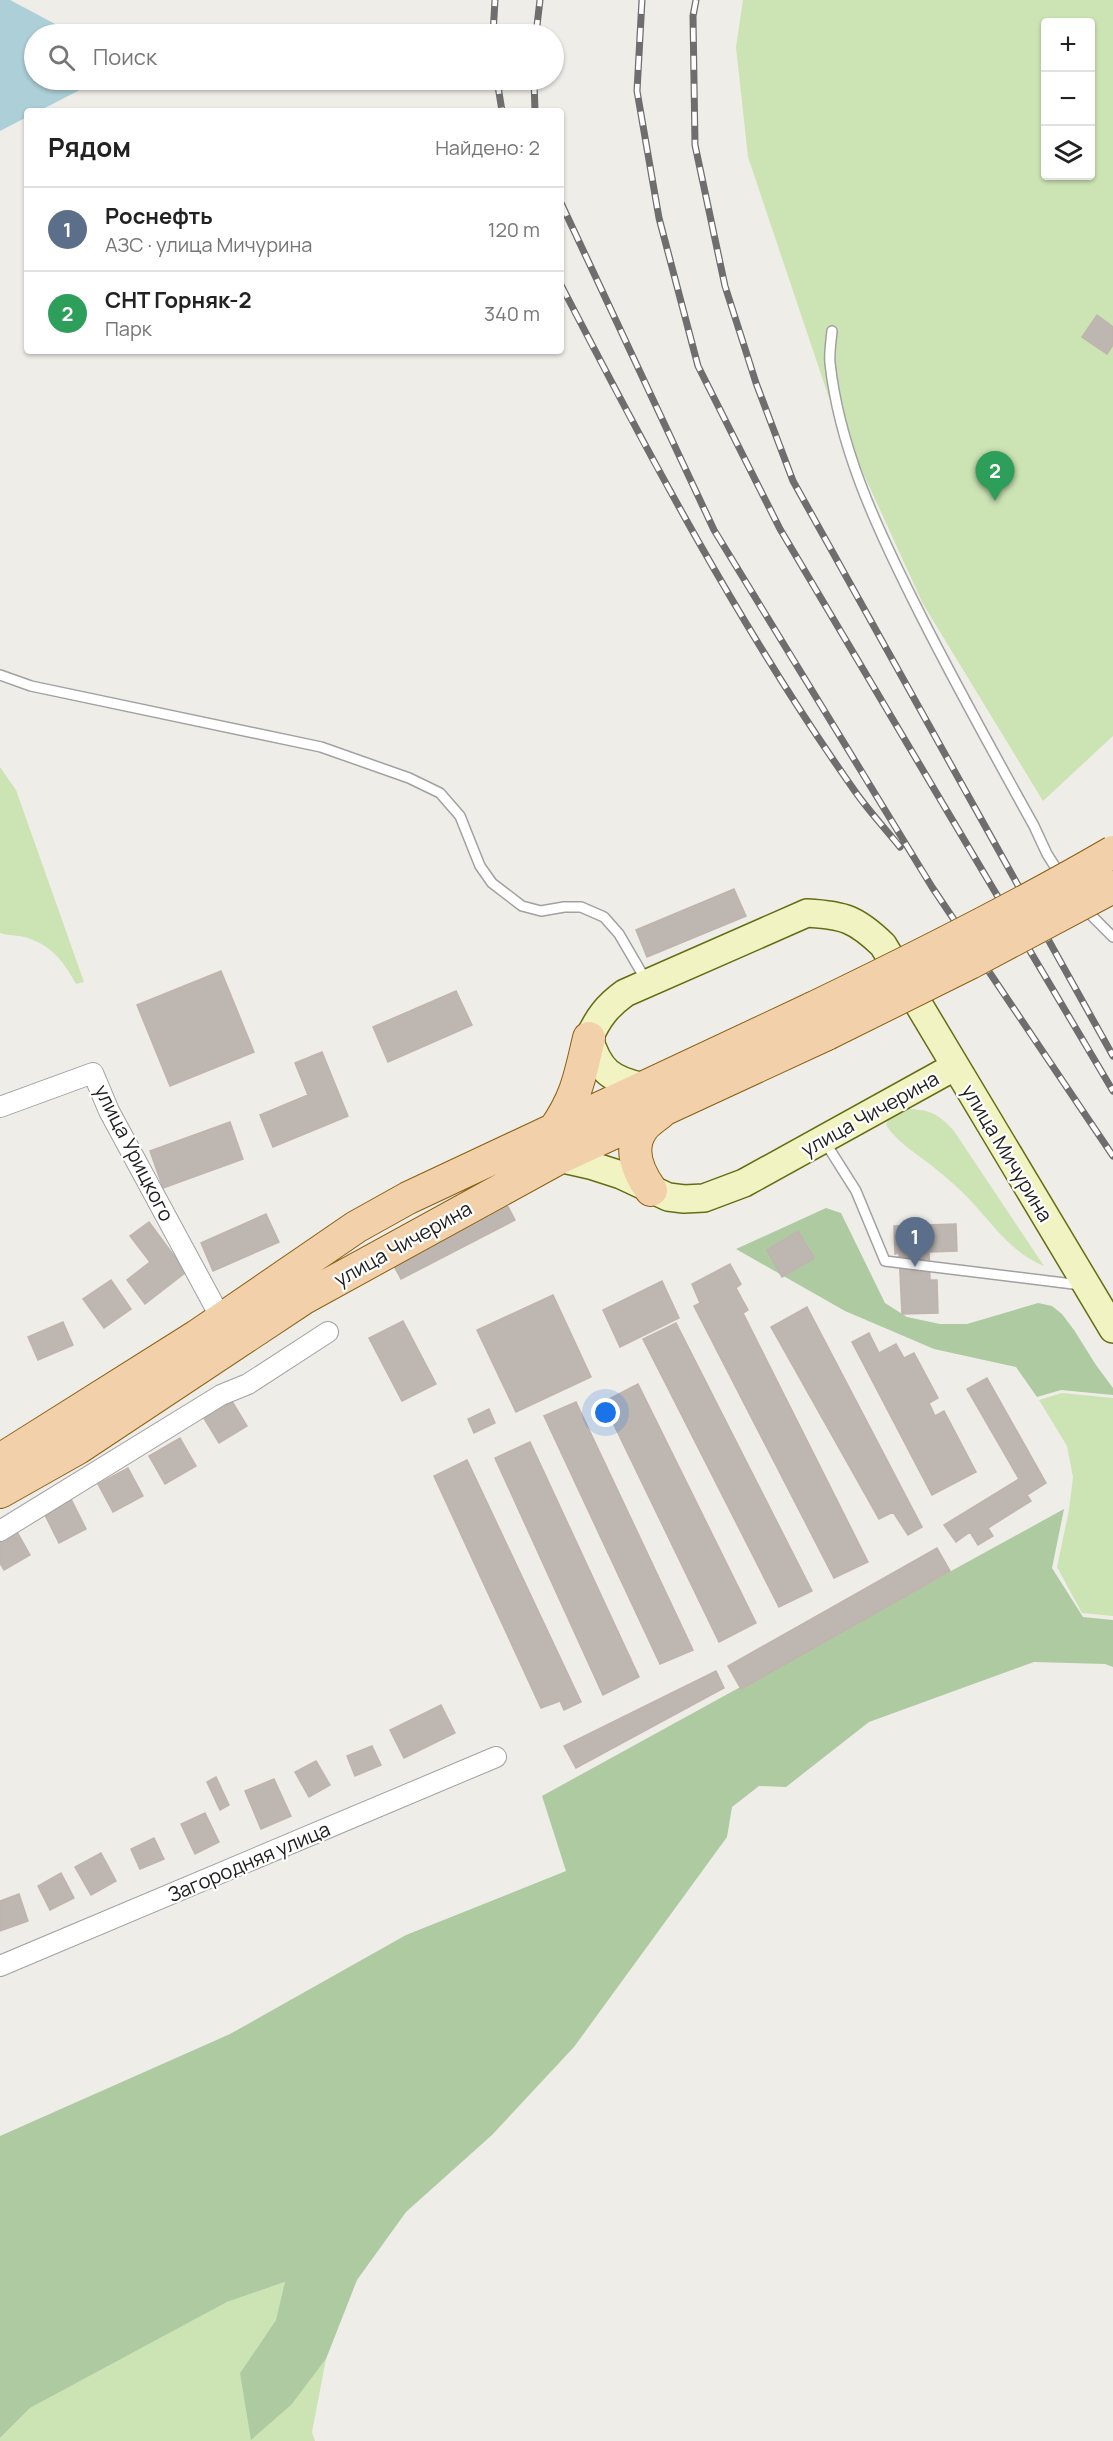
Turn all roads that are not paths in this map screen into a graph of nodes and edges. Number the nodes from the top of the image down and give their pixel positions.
1 (832, 332) dead end
2 (0, 675) edge
3 (1113, 852) edge
4 (1113, 887) edge
5 (1071, 891) dead end
6 (1077, 900) dead end
7 (1113, 937) edge
8 (648, 984) junction
9 (820, 1021) junction
10 (589, 1038) junction
11 (954, 1067) junction
12 (652, 1100) junction
13 (0, 1107) edge
14 (824, 1140) junction
15 (557, 1144) junction
16 (651, 1190) junction
17 (1087, 1286) junction
18 (222, 1320) junction
19 (1113, 1329) edge
20 (328, 1332) dead end
21 (0, 1460) edge
22 (0, 1492) edge
23 (0, 1532) edge
24 (496, 1757) dead end
25 (0, 1965) edge

1 - 5 lane
2 - 8 lane
3 - 9 main road, bridge
4 - 9 main road, bridge
6 - 7 lane
8 - 10 main road
8 - 11 main road, улица Мичурина
9 - 12 main road, улица Чичерина
10 - 12 main road
10 - 15 main road
11 - 14 main road, улица Чичерина
11 - 17 main road, улица Мичурина
12 - 15 main road, улица Чичерина
12 - 16 main road
13 - 18 street, улица Урицкого
14 - 16 main road, улица Чичерина
14 - 17 lane
15 - 16 main road, улица Чичерина
15 - 18 main road, улица Чичерина
15 - 22 main road, улица Чичерина
17 - 19 main road, улица Мичурина
18 - 21 main road, улица Чичерина
20 - 23 street
24 - 25 street, Загородняя улица

